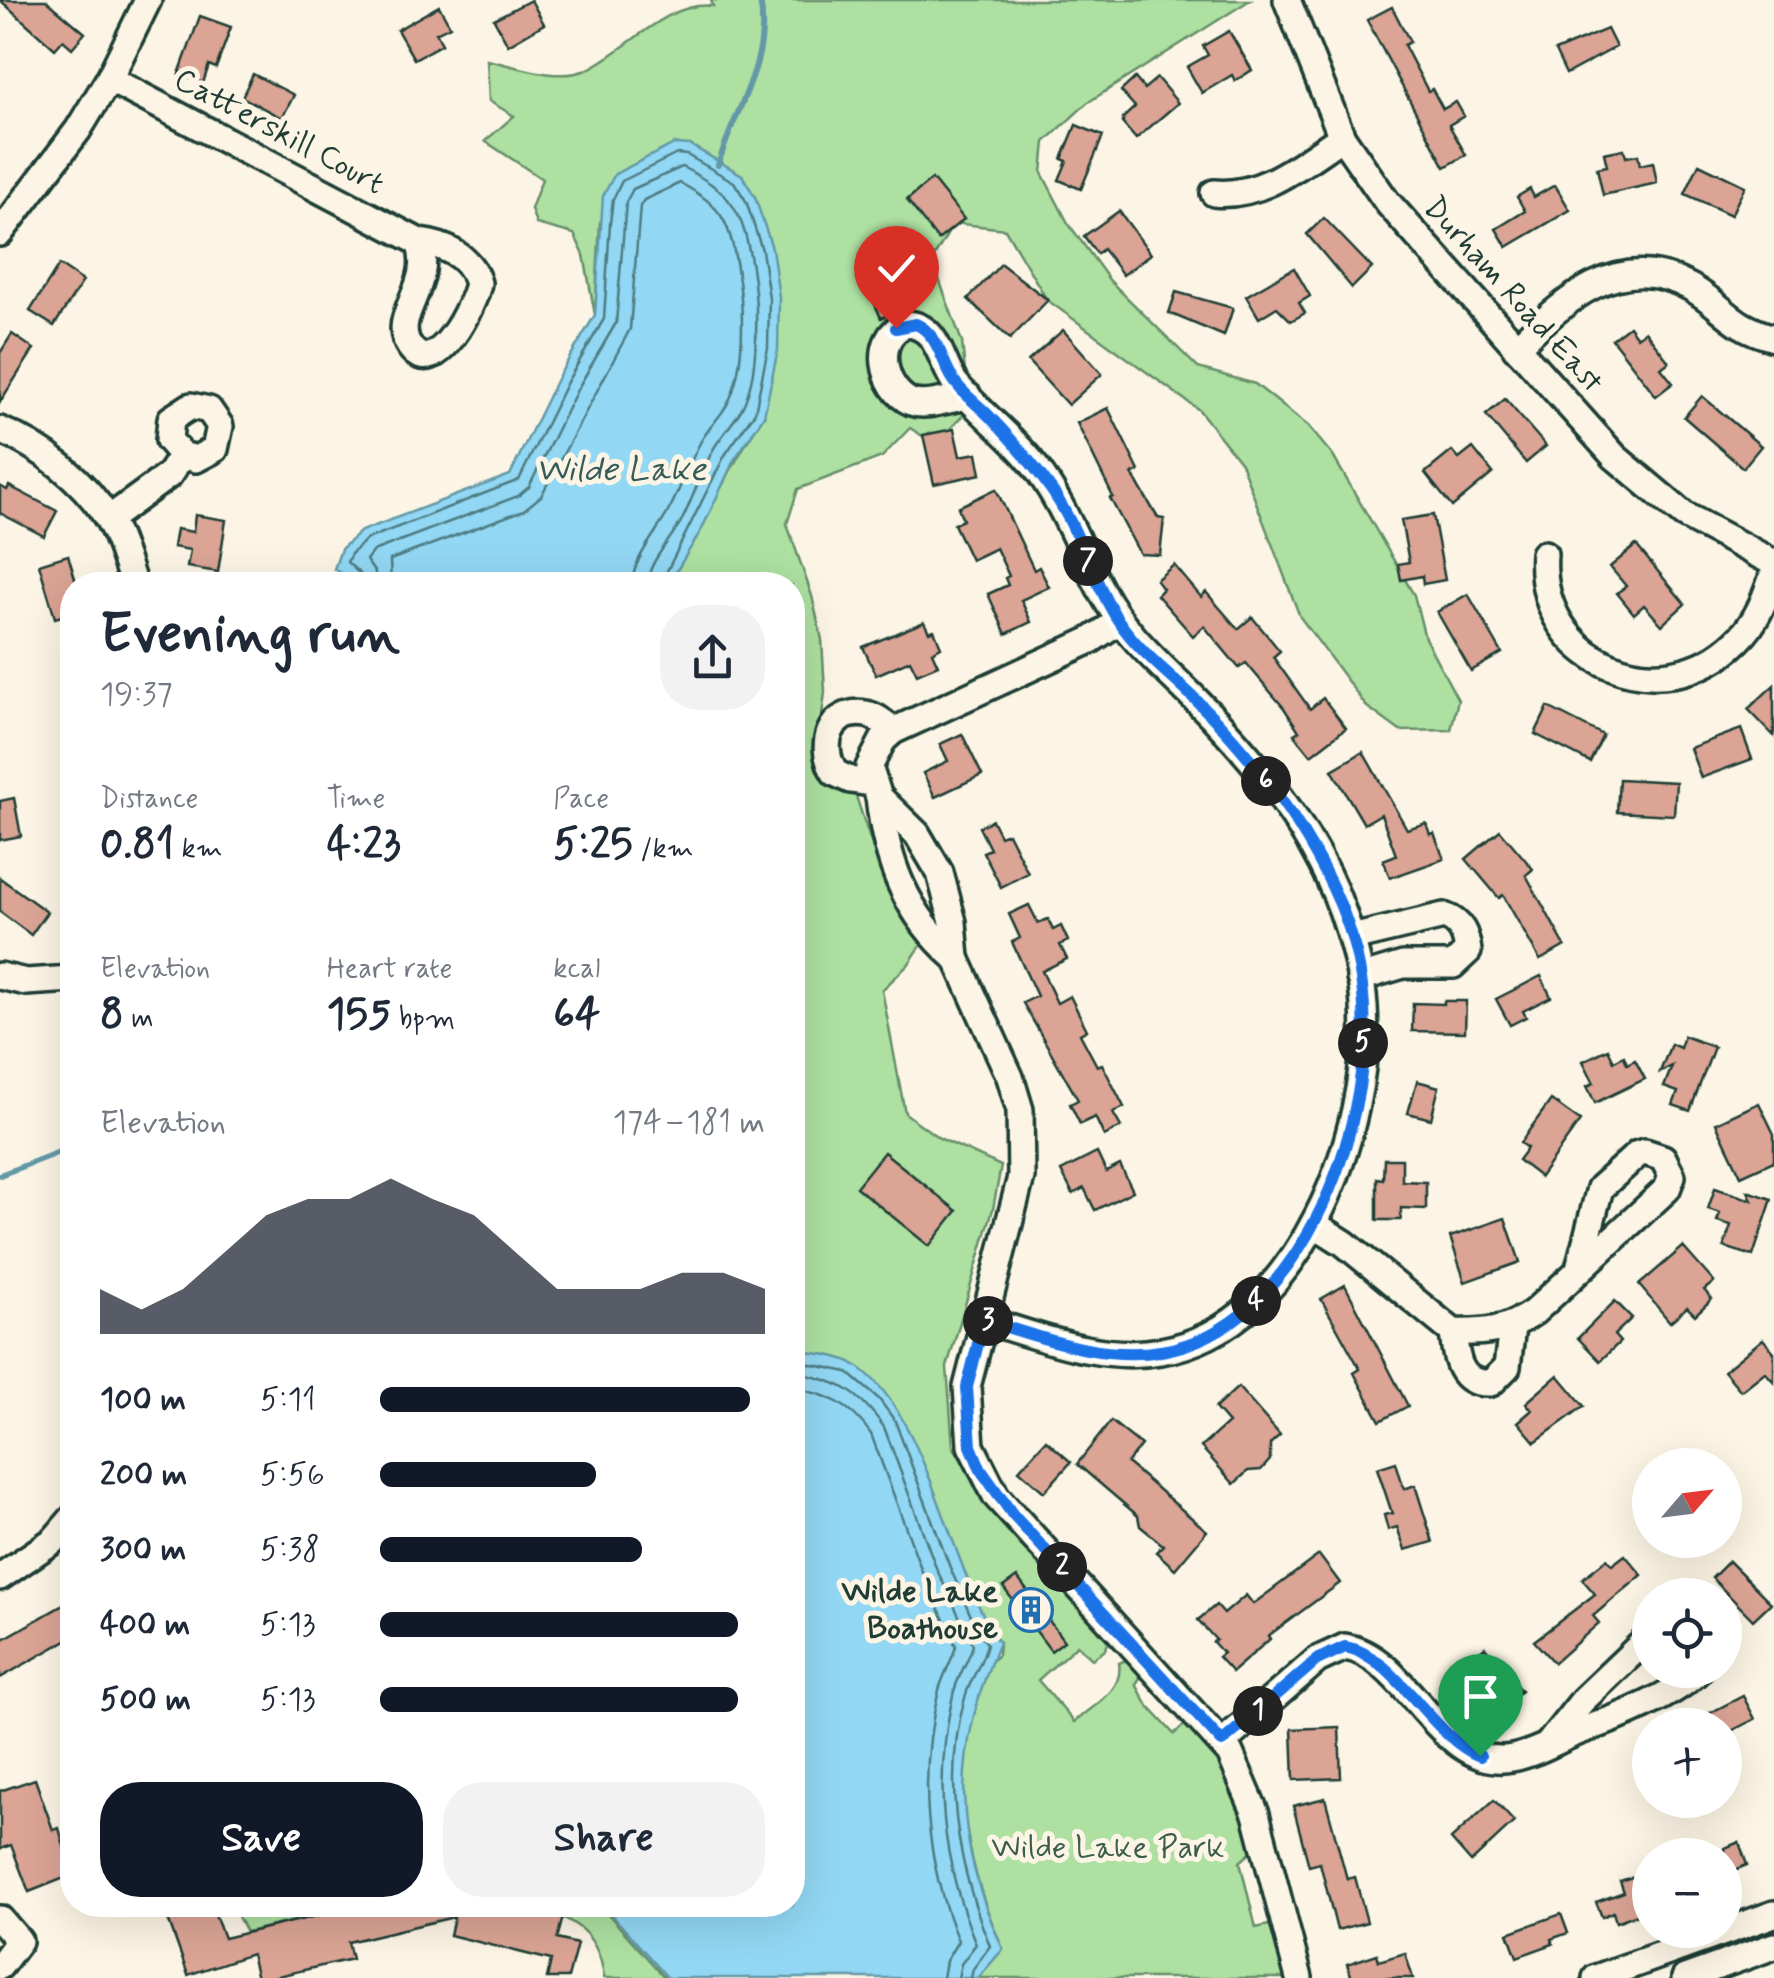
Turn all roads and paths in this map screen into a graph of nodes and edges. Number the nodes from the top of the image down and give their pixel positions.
1 (148, 0) edge
2 (1287, 0) edge
3 (109, 80) junction
4 (1342, 137) junction
5 (1214, 193) dead end
6 (4, 220) edge
7 (419, 242) dead end
8 (1774, 338) edge
9 (1516, 348) junction
10 (968, 396) dead end
11 (0, 430) edge
12 (182, 455) dead end
13 (108, 519) junction
14 (1544, 554) dead end
15 (1774, 563) edge
16 (129, 572) edge
17 (1774, 573) edge
18 (1119, 621) junction
19 (893, 731) junction
20 (875, 790) junction
21 (1352, 938) junction
22 (956, 958) junction
23 (0, 976) edge
24 (1360, 978) junction
25 (60, 981) edge
26 (1314, 1224) junction
27 (1578, 1268) junction
28 (984, 1320) junction
29 (1512, 1327) junction
30 (1453, 1332) junction
31 (60, 1533) edge
32 (0, 1577) edge
33 (1632, 1653) edge
34 (1673, 1688) edge
35 (1222, 1742) junction
36 (1550, 1742) junction
37 (1774, 1914) edge
38 (0, 1919) edge
39 (1774, 1946) edge
40 (0, 1966) edge
41 (1299, 1978) edge
42 (1596, 1978) edge
43 (1685, 1978) edge

1 - 3 street
2 - 4 street, Durham Road East
3 - 6 street
3 - 7 street, Catterskill Court
4 - 5 street
4 - 9 street, Durham Road East
8 - 9 street
9 - 15 street, Durham Road East
10 - 18 street
11 - 13 street
12 - 13 street
13 - 16 street
14 - 17 street
18 - 19 street
18 - 21 street
19 - 20 street
19 - 20 street
20 - 22 street
20 - 22 street
21 - 24 street
21 - 24 street
22 - 28 street
23 - 25 street
24 - 26 street
26 - 28 street
26 - 30 street
27 - 27 street
27 - 29 street
28 - 35 street
29 - 30 street
29 - 30 street
31 - 32 street
33 - 36 street
34 - 36 street
35 - 36 street
35 - 41 street
37 - 42 street
38 - 40 street
39 - 43 street

